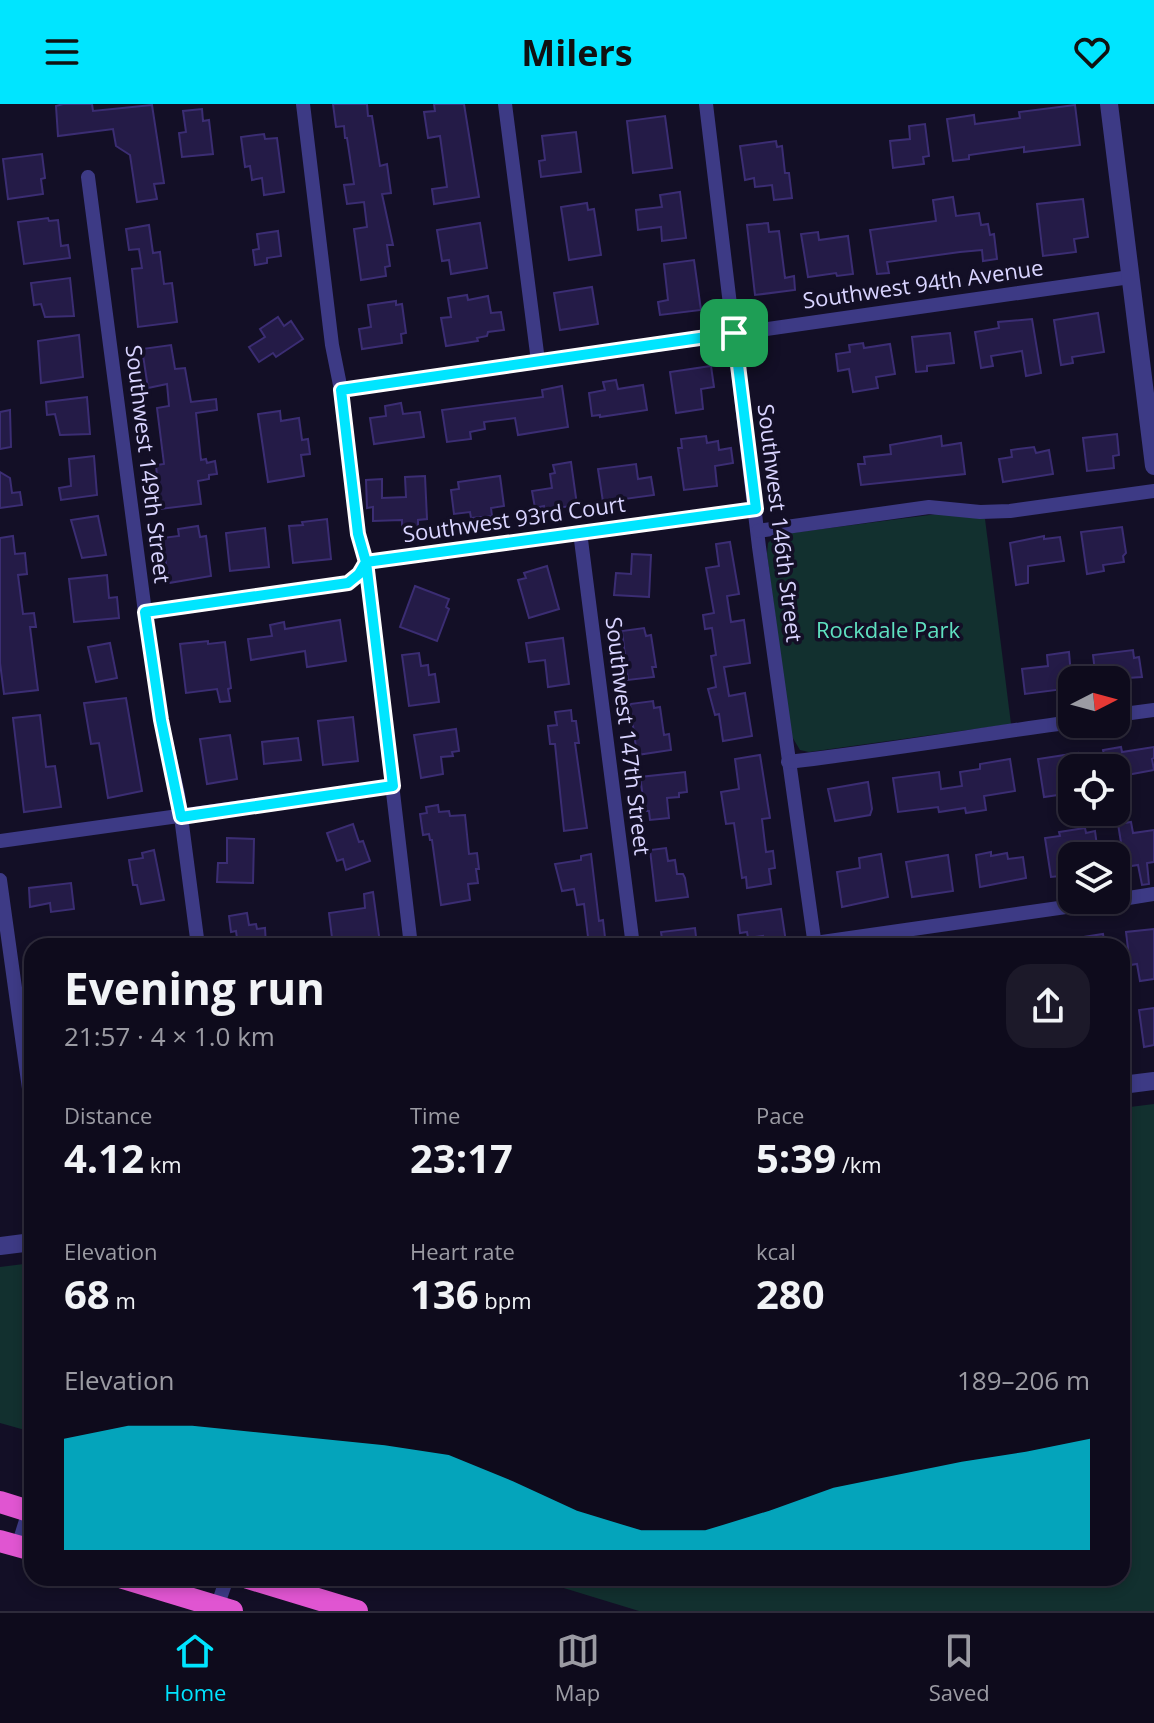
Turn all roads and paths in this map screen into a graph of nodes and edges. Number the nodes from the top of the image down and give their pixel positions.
1 (303, 104) edge
2 (505, 104) edge
3 (706, 104) edge
4 (1109, 104) edge
5 (88, 177) dead end
6 (1130, 277) junction
7 (734, 333) junction
8 (538, 361) junction
9 (341, 390) junction
10 (1154, 466) edge
11 (1154, 491) edge
12 (756, 509) junction
13 (758, 531) junction
14 (580, 532) junction
15 (366, 562) junction
16 (145, 612) junction
17 (1154, 710) edge
18 (1130, 713) edge
19 (1058, 724) edge
20 (788, 762) junction
21 (393, 786) junction
22 (181, 817) junction
23 (0, 841) edge
24 (0, 880) edge
25 (1154, 894) edge
26 (1130, 898) edge
27 (1058, 908) edge
28 (197, 938) edge
29 (410, 938) edge
30 (632, 938) edge
31 (814, 938) edge
32 (856, 938) edge
33 (24, 1052) edge
34 (1154, 1081) edge
35 (1130, 1084) edge
36 (24, 1243) edge
37 (0, 1246) edge
38 (0, 1502) edge
39 (24, 1510) edge
40 (149, 1586) edge
41 (226, 1586) edge
42 (274, 1586) edge
43 (224, 1609) edge
44 (357, 1611) edge

1 - 9 street
2 - 8 street
3 - 7 street, Southwest 146th Street
4 - 6 street
5 - 16 street, Southwest 149th Street
6 - 7 street, Southwest 94th Avenue
6 - 10 street
7 - 8 street, Southwest 94th Avenue
7 - 12 street, Southwest 146th Street
8 - 9 street, Southwest 94th Avenue
9 - 15 street
11 - 13 street
12 - 13 street, Southwest 146th Street
12 - 14 street, Southwest 93rd Court
13 - 20 street, Southwest 146th Street
14 - 15 street, Southwest 93rd Court
14 - 30 street, Southwest 147th Street
15 - 16 street, Southwest 93rd Court
15 - 21 street
16 - 22 street, Southwest 149th Street
17 - 18 street
19 - 20 street
20 - 31 street, Southwest 146th Street
21 - 22 street
21 - 29 street
22 - 23 street
22 - 28 street, Southwest 149th Street
24 - 33 street
25 - 26 street
27 - 32 street
34 - 35 street
36 - 37 street
38 - 39 highway
40 - 43 highway
41 - 43 street
42 - 44 highway

